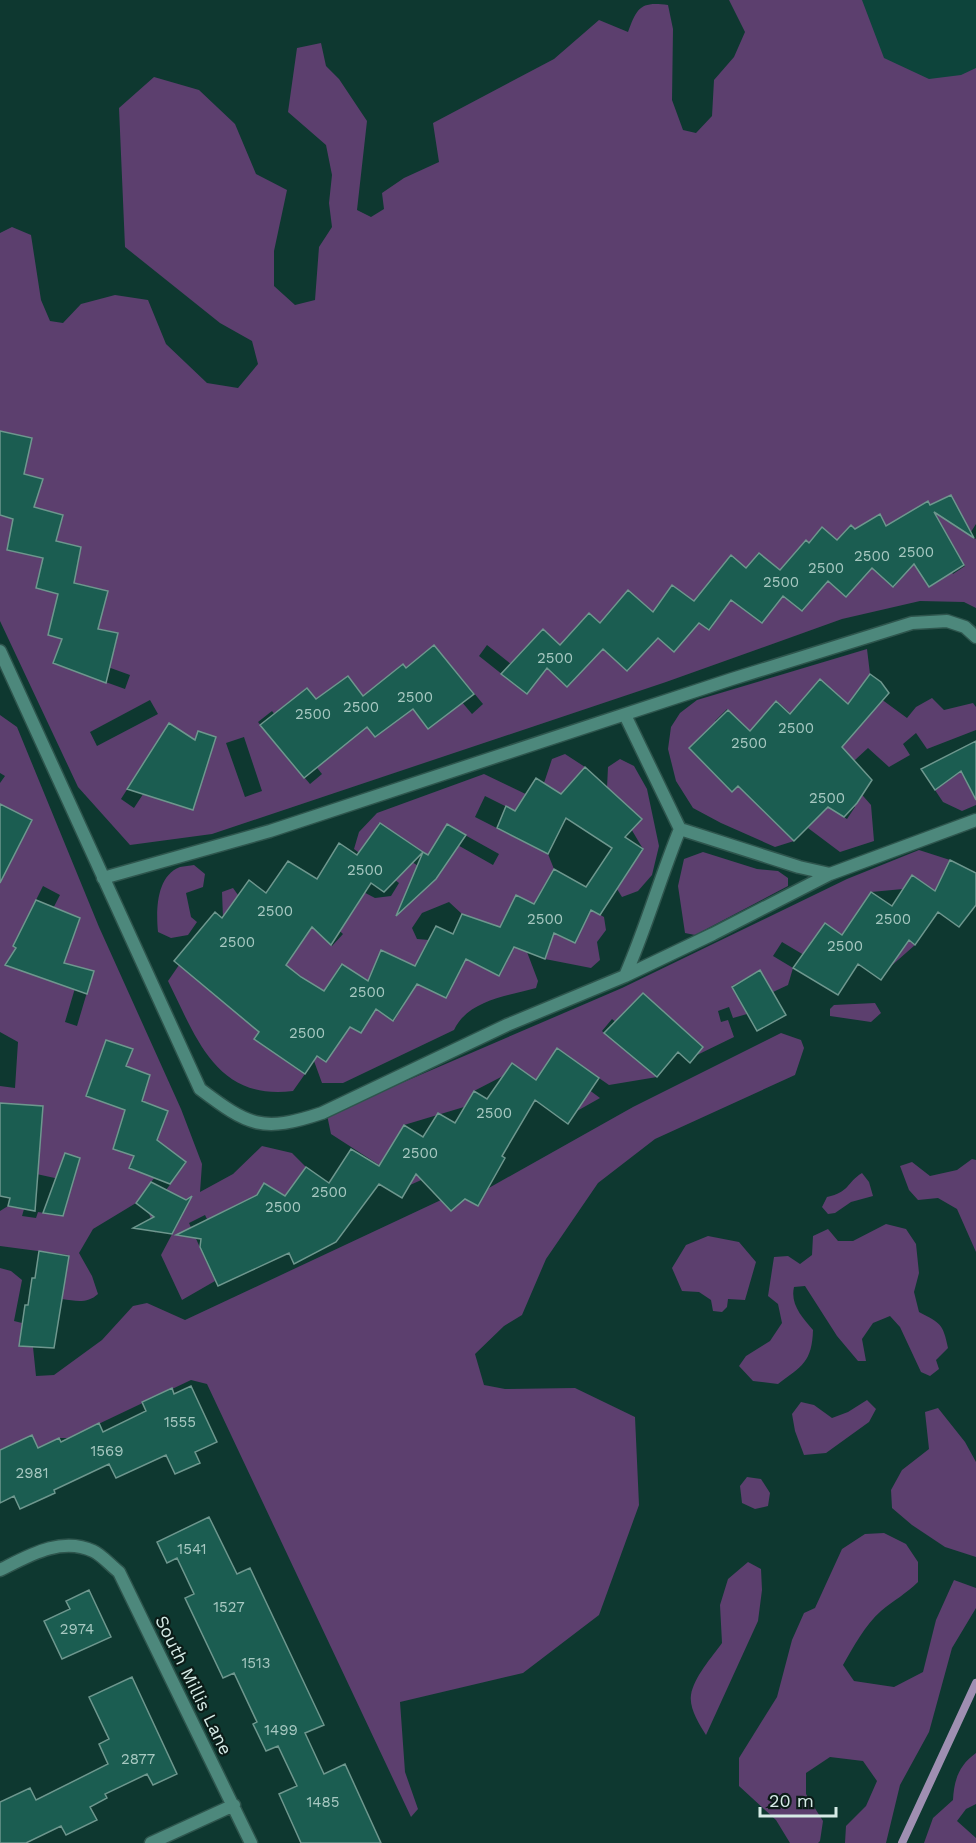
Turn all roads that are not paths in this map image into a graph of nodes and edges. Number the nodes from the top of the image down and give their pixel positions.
1 (976, 637) edge
2 (0, 651) edge
3 (625, 715) junction
4 (976, 820) edge
5 (680, 830) junction
6 (830, 874) junction
7 (103, 878) junction
8 (625, 976) junction
9 (0, 1570) edge
10 (234, 1805) junction
11 (152, 1843) edge
12 (251, 1843) edge

1 - 3 street
2 - 7 street
3 - 5 street
3 - 7 street
4 - 6 street
5 - 6 street
5 - 8 street
6 - 8 street
7 - 8 street
9 - 10 street, South Millis Lane
10 - 11 street
10 - 12 street, South Millis Lane

